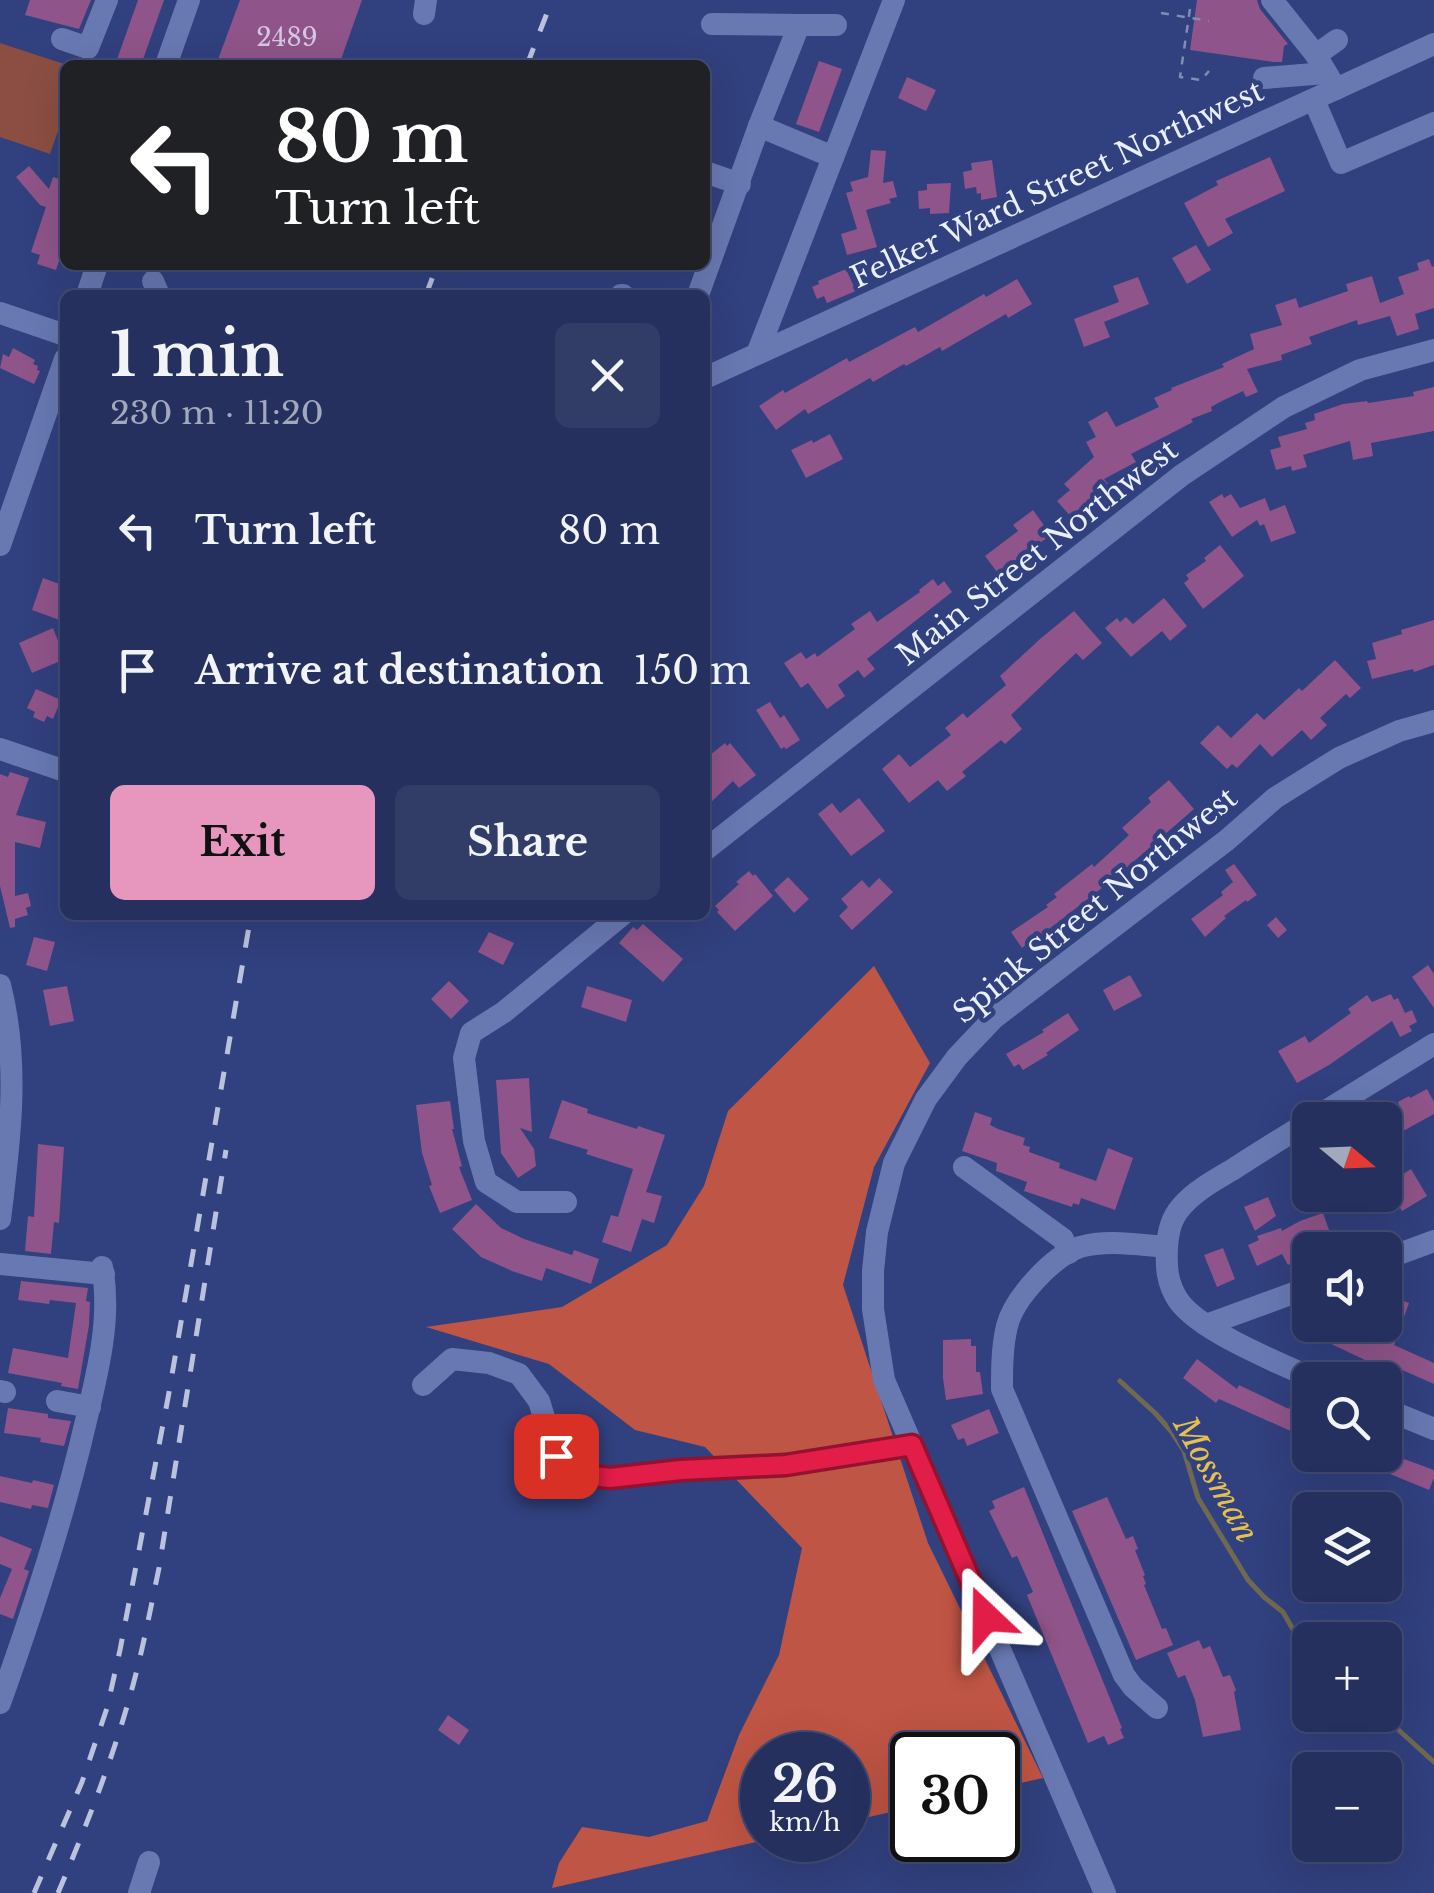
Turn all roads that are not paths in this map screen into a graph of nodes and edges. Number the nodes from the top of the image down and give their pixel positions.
1 (106, 0) edge
2 (189, 0) edge
3 (894, 0) edge
4 (1272, 0) edge
5 (712, 24) dead end
6 (799, 25) junction
7 (836, 25) dead end
8 (62, 40) dead end
9 (1337, 40) dead end
10 (1434, 44) edge
11 (168, 60) edge
12 (1326, 72) junction
13 (1264, 78) dead end
14 (1314, 100) junction
15 (1434, 123) edge
16 (760, 126) junction
17 (833, 156) junction
18 (710, 174) edge
19 (740, 184) junction
20 (710, 263) edge
21 (0, 313) edge
22 (60, 333) edge
23 (1434, 350) edge
24 (757, 354) junction
25 (60, 373) edge
26 (710, 376) edge
27 (0, 546) edge
28 (1434, 721) edge
29 (0, 749) edge
30 (60, 769) edge
31 (710, 846) edge
32 (616, 920) edge
33 (0, 986) edge
34 (1434, 1044) edge
35 (1340, 1102) edge
36 (1292, 1132) edge
37 (964, 1167) dead end
38 (566, 1202) dead end
39 (0, 1219) edge
40 (1434, 1241) edge
41 (1167, 1247) junction
42 (1069, 1253) junction
43 (1402, 1253) edge
44 (0, 1264) edge
45 (1292, 1294) edge
46 (1206, 1325) junction
47 (1292, 1369) edge
48 (423, 1385) dead end
49 (57, 1401) dead end
50 (90, 1406) junction
51 (1402, 1417) edge
52 (1434, 1429) edge
53 (912, 1445) junction
54 (7, 1660) edge
55 (0, 1702) edge
56 (1157, 1708) dead end
57 (149, 1862) dead end
58 (139, 1893) edge
59 (1104, 1893) edge

1 - 8 street
2 - 11 street
3 - 17 street
4 - 12 street
5 - 6 street
6 - 7 street
6 - 16 street
9 - 12 street
10 - 12 street, Felker Ward Street Northwest
12 - 13 street
12 - 14 street, Felker Ward Street Northwest
14 - 15 street
14 - 24 street, Felker Ward Street Northwest
16 - 17 street
16 - 19 street
17 - 24 street
18 - 19 street
19 - 20 street
21 - 22 street
23 - 31 street, Main Street Northwest
24 - 26 street, Felker Ward Street Northwest
25 - 27 street
28 - 53 street, Spink Street Northwest
29 - 30 street
32 - 38 street
33 - 39 street
34 - 35 street
36 - 41 street
37 - 42 street
40 - 43 street
41 - 42 street
41 - 46 street
42 - 56 street
44 - 50 street
45 - 46 street
46 - 47 street
48 - 53 street
49 - 50 street
50 - 54 street
51 - 52 street
53 - 59 street, Spink Street Northwest
54 - 55 street
57 - 58 street

